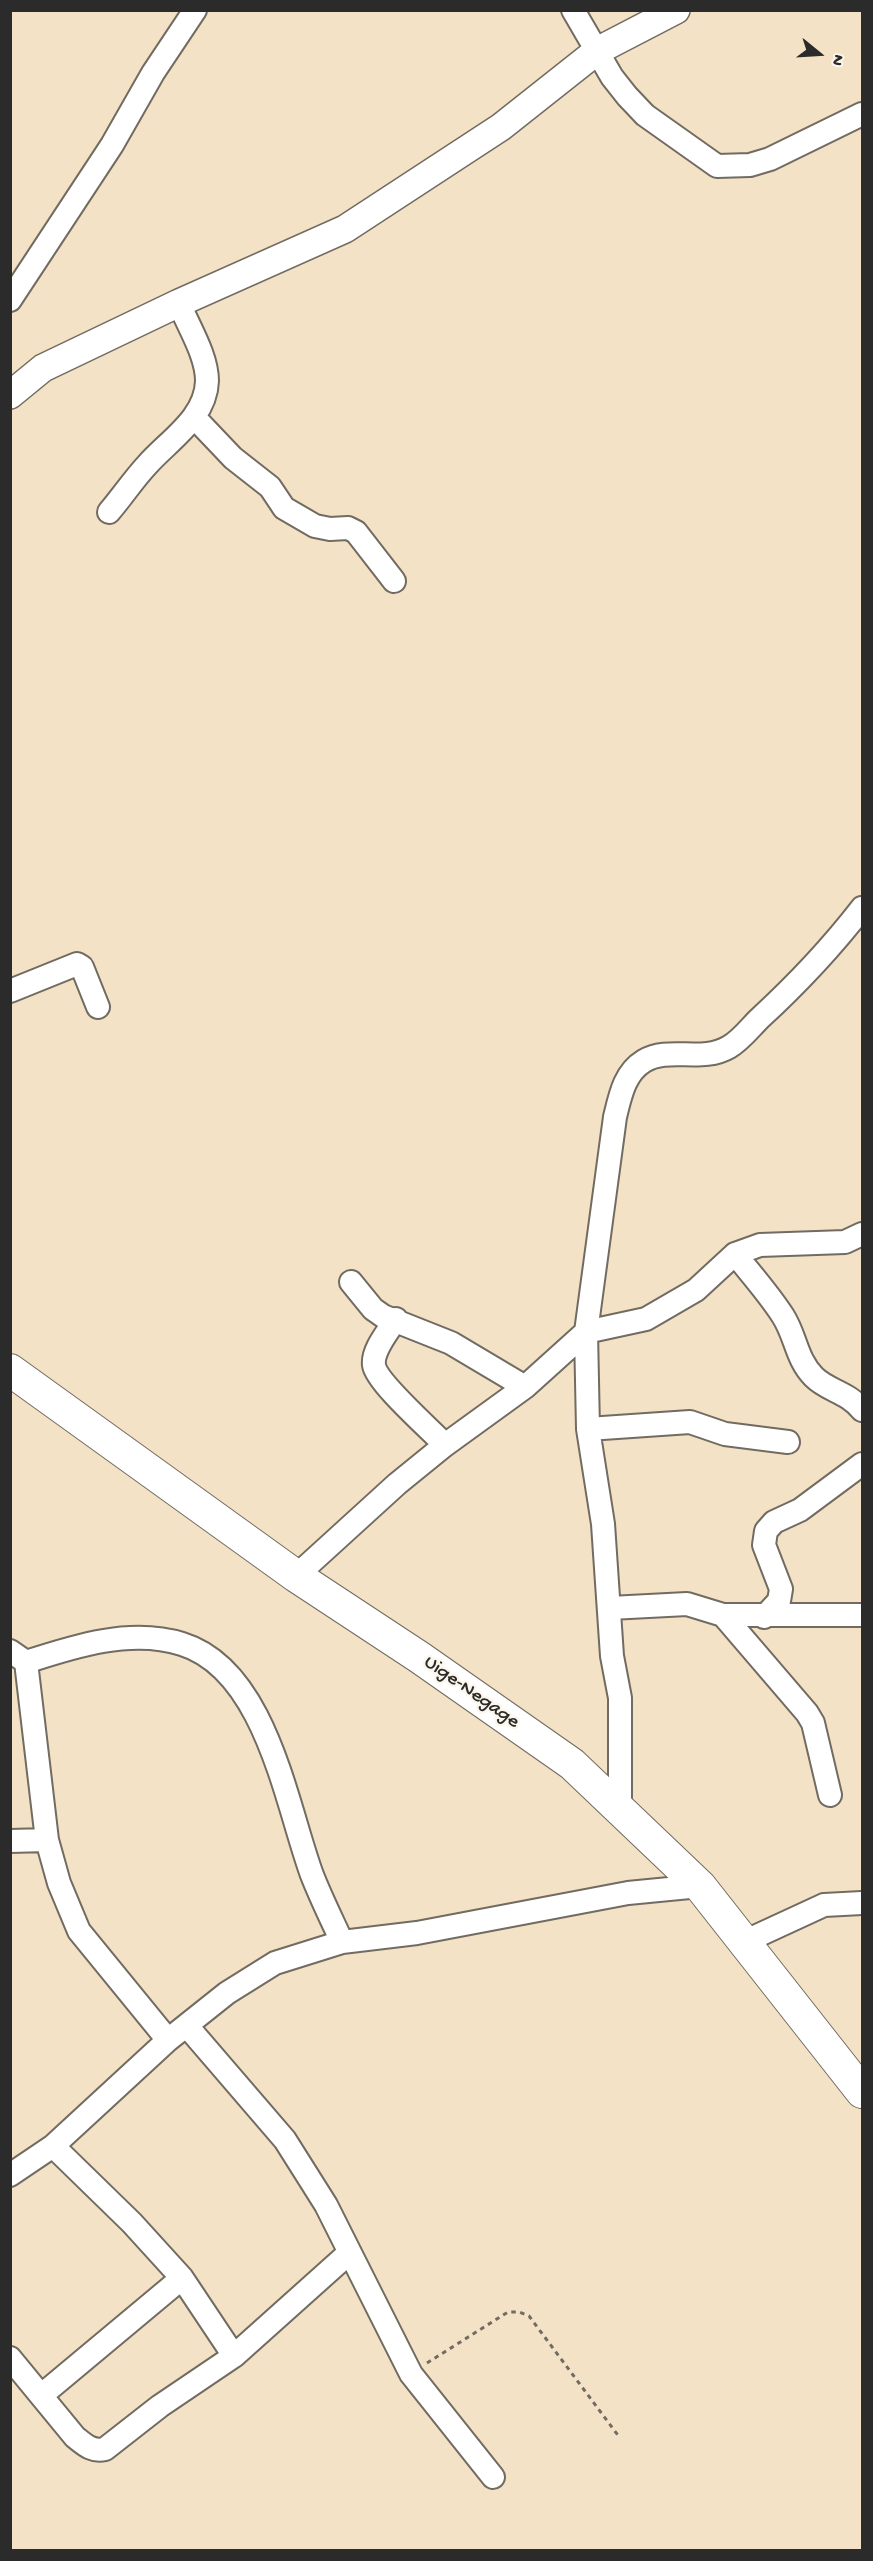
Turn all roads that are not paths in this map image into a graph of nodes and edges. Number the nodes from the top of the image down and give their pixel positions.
1 (195, 10) edge
2 (573, 10) edge
3 (676, 10) edge
4 (597, 51) junction
5 (862, 114) edge
6 (10, 300) edge
7 (178, 303) junction
8 (10, 395) edge
9 (194, 417) junction
10 (110, 512) dead end
11 (394, 581) dead end
12 (862, 908) edge
13 (10, 991) edge
14 (98, 1007) dead end
15 (862, 1234) edge
16 (735, 1254) junction
17 (351, 1282) dead end
18 (396, 1320) junction
19 (586, 1332) junction
20 (10, 1370) edge
21 (525, 1387) junction
22 (862, 1410) edge
23 (588, 1429) junction
24 (788, 1442) dead end
25 (445, 1445) junction
26 (862, 1464) edge
27 (296, 1576) junction
28 (610, 1608) junction
29 (723, 1615) junction
30 (862, 1615) edge
31 (764, 1617) junction
32 (18, 1656) edge
33 (830, 1795) dead end
34 (621, 1811) junction
35 (47, 1840) junction
36 (10, 1841) edge
37 (700, 1886) junction
38 (862, 1903) edge
39 (746, 1941) junction
40 (342, 1942) junction
41 (187, 2026) junction
42 (168, 2040) junction
43 (862, 2092) edge
44 (53, 2146) junction
45 (10, 2175) edge
46 (348, 2253) junction
47 (182, 2278) junction
48 (234, 2356) junction
49 (10, 2358) edge
50 (43, 2394) junction
51 (493, 2477) dead end

1 - 6 street
2 - 4 street
3 - 4 street
4 - 5 street
4 - 7 street
7 - 8 street
7 - 9 street
9 - 10 street
9 - 11 street
12 - 19 street
13 - 14 street
15 - 16 street
16 - 19 street
16 - 22 street
17 - 18 street
18 - 21 street
18 - 25 street
19 - 21 street
19 - 23 street
20 - 27 main road, Uige-Negage
21 - 25 street
23 - 24 street
23 - 28 street
25 - 27 street
26 - 31 street
27 - 34 main road, Uige-Negage
28 - 29 street
28 - 34 street
29 - 31 street
29 - 33 street
30 - 31 street
32 - 35 street
32 - 40 street
34 - 37 main road, Uige-Negage
35 - 36 street
35 - 42 street
37 - 39 main road, Uige-Negage
37 - 40 street
38 - 39 street
39 - 43 main road, Uige-Negage
40 - 41 street
41 - 42 street
41 - 46 street
42 - 44 street
44 - 45 street
44 - 47 street
46 - 48 street
46 - 51 street
47 - 48 street
47 - 50 street
48 - 50 street
49 - 50 street

